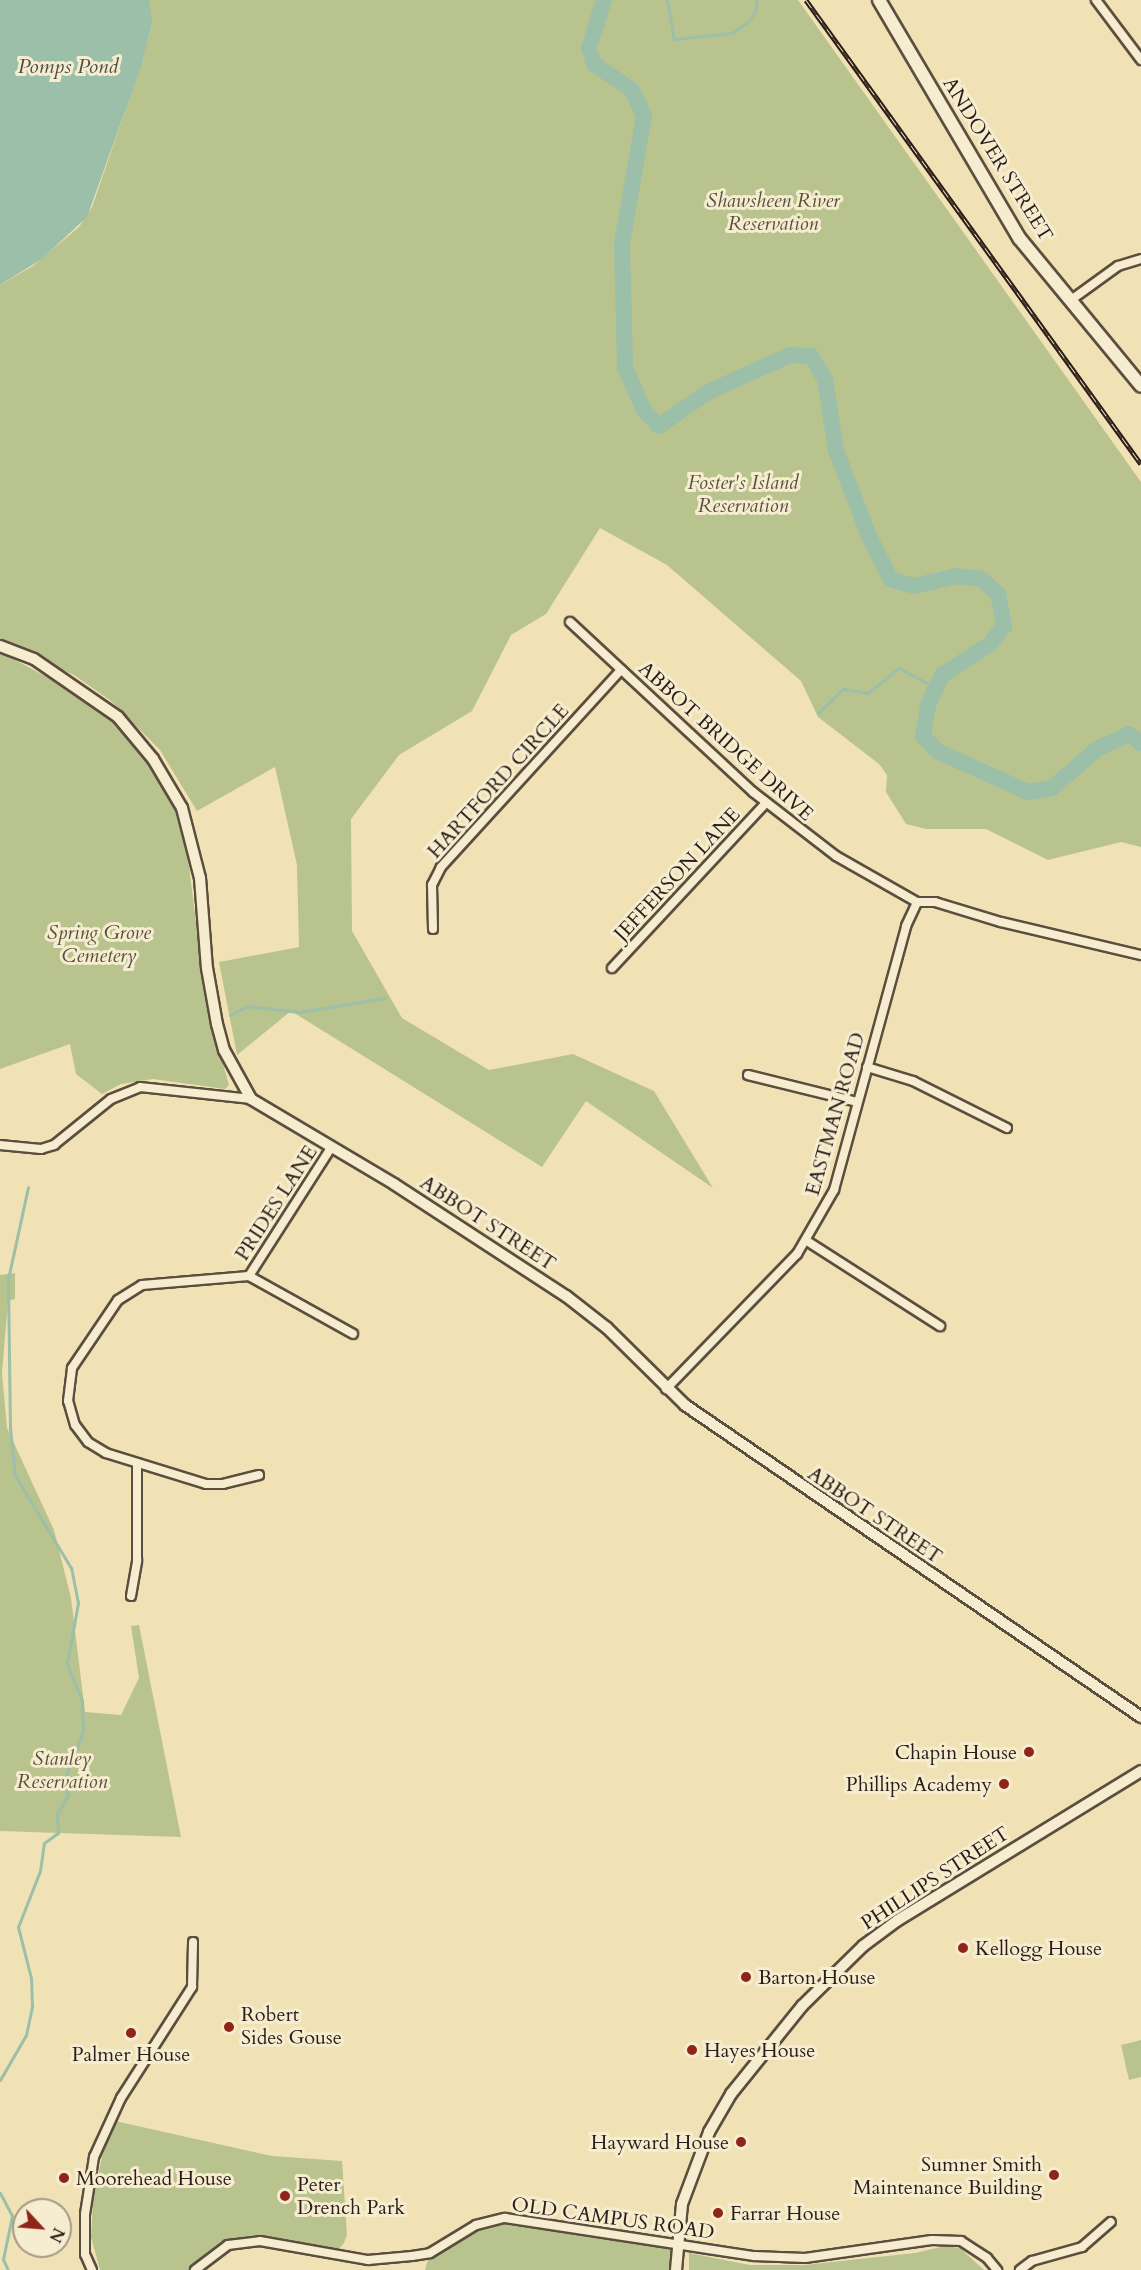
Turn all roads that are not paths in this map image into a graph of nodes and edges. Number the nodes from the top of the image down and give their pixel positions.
1 (879, 0) edge
2 (1096, 0) edge
3 (1141, 60) edge
4 (1141, 259) edge
5 (1071, 300) junction
6 (1141, 386) edge
7 (570, 622) dead end
8 (0, 646) edge
9 (621, 670) junction
10 (766, 803) junction
11 (917, 902) junction
12 (433, 928) dead end
13 (1141, 955) edge
14 (612, 968) dead end
15 (867, 1067) junction
16 (747, 1075) dead end
17 (250, 1099) junction
18 (857, 1102) junction
19 (1007, 1128) dead end
20 (0, 1145) edge
21 (331, 1148) junction
22 (807, 1241) junction
23 (249, 1276) junction
24 (940, 1326) dead end
25 (353, 1334) dead end
26 (666, 1389) junction
27 (137, 1463) junction
28 (260, 1475) dead end
29 (131, 1596) dead end
30 (1141, 1717) edge
31 (1141, 1771) edge
32 (193, 1942) dead end
33 (1111, 2222) dead end
34 (677, 2243) junction
35 (92, 2270) edge
36 (195, 2270) edge
37 (676, 2270) edge
38 (997, 2270) edge
39 (1020, 2270) edge

1 - 5 main road, ANDOVER STREET
2 - 3 street
4 - 5 street
5 - 6 main road, ANDOVER STREET
7 - 9 street, ABBOT BRIDGE DRIVE
8 - 17 street
9 - 10 street, ABBOT BRIDGE DRIVE
9 - 12 street, HARTFORD CIRCLE
10 - 11 street, ABBOT BRIDGE DRIVE
10 - 14 street, JEFFERSON LANE
11 - 13 street, ABBOT BRIDGE DRIVE
11 - 15 street, EASTMAN ROAD
15 - 18 street, EASTMAN ROAD
15 - 19 street
16 - 18 street
17 - 20 street
17 - 21 street, ABBOT STREET
18 - 22 street, EASTMAN ROAD
21 - 23 street, PRIDES LANE
21 - 26 street, ABBOT STREET
22 - 24 street
22 - 26 street, EASTMAN ROAD
23 - 25 street
23 - 27 street
26 - 30 street, ABBOT STREET
27 - 28 street
27 - 29 street
31 - 34 street, PHILLIPS STREET
32 - 35 street
33 - 39 street
34 - 36 street, OLD CAMPUS ROAD
34 - 37 street, PHILLIPS STREET
34 - 38 street, OLD CAMPUS ROAD

